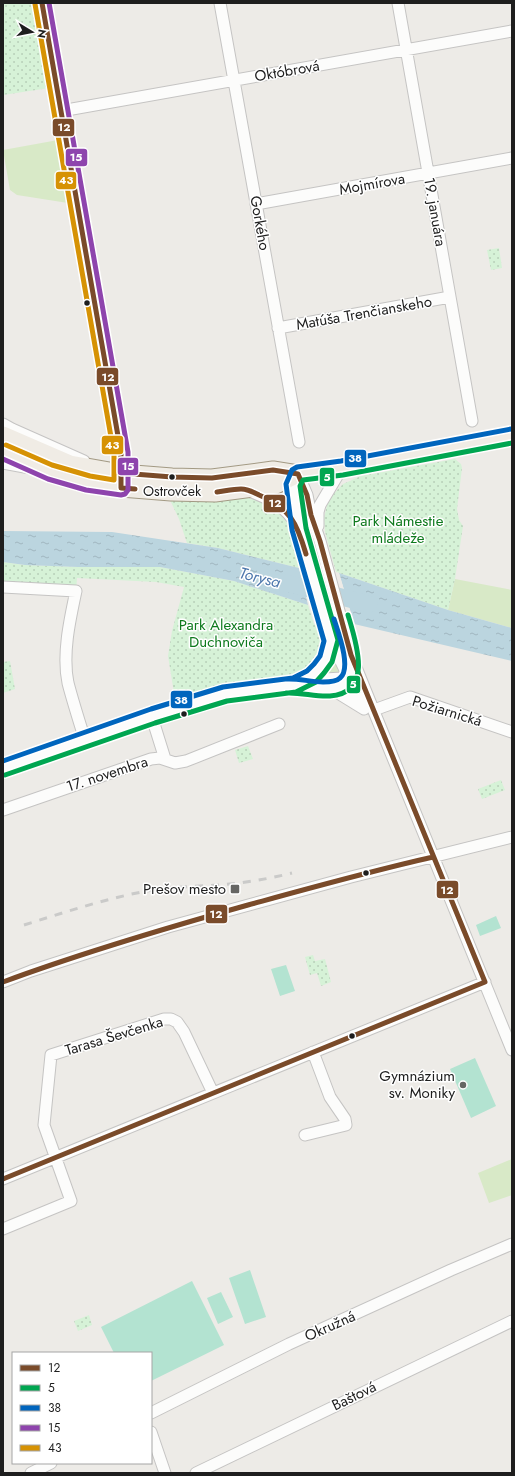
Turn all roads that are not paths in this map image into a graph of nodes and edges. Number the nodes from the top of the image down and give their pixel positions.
1 (42, 3) edge
2 (220, 3) edge
3 (398, 3) edge
4 (512, 30) edge
5 (406, 50) junction
6 (234, 80) junction
7 (61, 111) junction
8 (512, 158) edge
9 (428, 174) junction
10 (256, 204) junction
11 (450, 297) junction
12 (278, 328) junction
13 (472, 421) dead end
14 (3, 424) edge
15 (3, 436) edge
16 (512, 436) edge
17 (299, 442) dead end
18 (3, 452) edge
19 (3, 463) edge
20 (342, 468) junction
21 (104, 470) junction
22 (50, 472) junction
23 (298, 474) junction
24 (121, 481) junction
25 (245, 489) junction
26 (299, 529) junction
27 (319, 537) junction
28 (3, 587) edge
29 (329, 635) junction
30 (351, 655) junction
31 (350, 679) junction
32 (306, 680) junction
33 (295, 685) junction
34 (319, 689) junction
35 (365, 690) junction
36 (373, 709) junction
37 (153, 716) junction
38 (279, 724) dead end
39 (512, 732) edge
40 (85, 740) junction
41 (165, 760) junction
42 (3, 768) edge
43 (3, 810) edge
44 (512, 837) edge
45 (433, 857) junction
46 (3, 982) edge
47 (485, 982) junction
48 (512, 1050) edge
49 (313, 1052) junction
50 (213, 1093) junction
51 (305, 1135) dead end
52 (55, 1158) junction
53 (3, 1180) edge
54 (3, 1229) edge
55 (512, 1244) edge
56 (512, 1320) edge
57 (152, 1412) edge
58 (152, 1435) edge
59 (49, 1464) edge
60 (31, 1473) edge
61 (165, 1473) edge
62 (196, 1473) edge

1 - 7 street
2 - 6 street, Gorkého
3 - 5 street, 19. januára
4 - 5 street, Októbrová
5 - 6 street, Októbrová
5 - 9 street, 19. januára
6 - 7 street, Októbrová
6 - 10 street, Gorkého
7 - 24 street
8 - 9 street, Mojmírova
9 - 10 street, Mojmírova
9 - 11 street, 19. januára
10 - 12 street, Gorkého
11 - 12 street, Matúša Trenčianskeho
11 - 13 street, 19. januára
12 - 17 street, Gorkého
14 - 21 street
15 - 21 main road
16 - 20 main road
18 - 22 main road
19 - 22 street
20 - 23 main road
20 - 27 street
21 - 24 main road
22 - 24 main road
23 - 24 main road
23 - 25 main road
23 - 26 street
23 - 27 street
24 - 25 main road
25 - 26 street
26 - 29 street
27 - 30 street
28 - 40 street
29 - 31 street
29 - 32 street
30 - 31 street
30 - 35 street
31 - 32 street
31 - 34 street
31 - 35 street
31 - 36 street
32 - 33 street
33 - 34 street
33 - 37 street
34 - 36 street
35 - 36 street
36 - 39 street, Požiarnická
36 - 45 street
37 - 40 street
37 - 41 street
38 - 41 street, 17. novembra
40 - 42 street
41 - 43 street, 17. novembra
44 - 45 street
45 - 46 street
45 - 47 street
47 - 48 street
47 - 49 street
49 - 50 street
49 - 51 street
50 - 52 street
50 - 52 street, Tarasa Ševčenka
52 - 53 street
52 - 54 street, Tarasa Ševčenka
55 - 57 street, Okružná
56 - 62 street, Baštová
58 - 61 street
59 - 60 street

